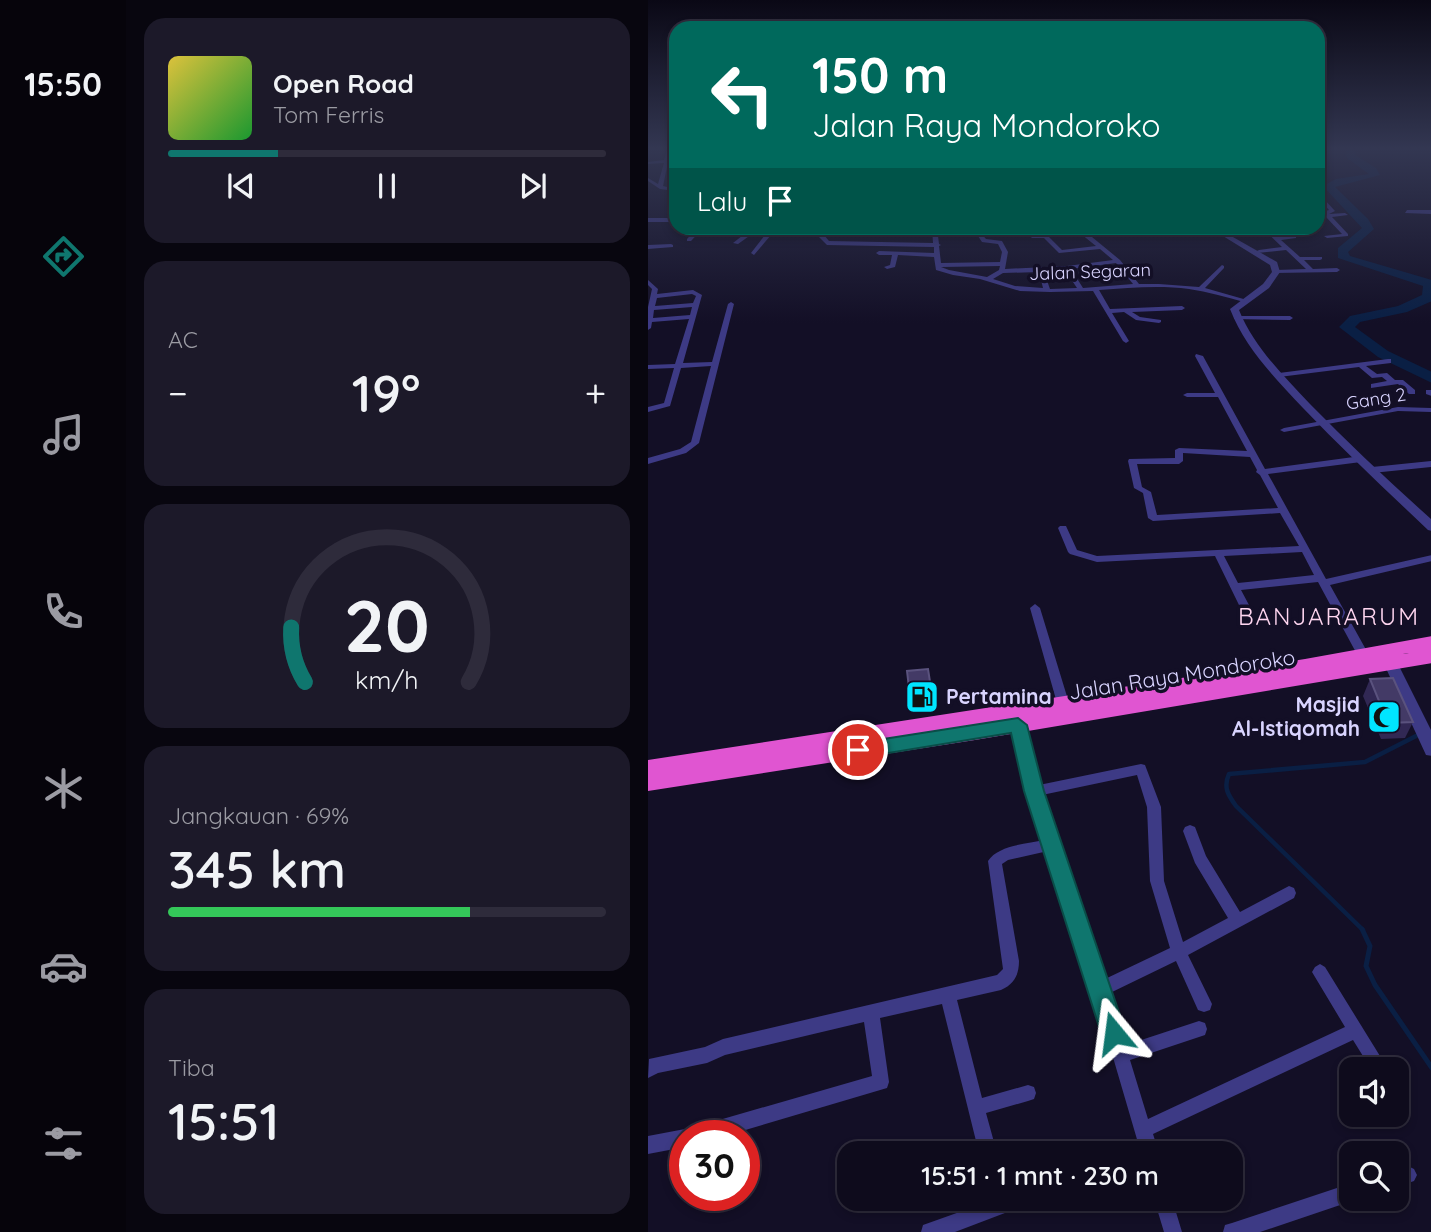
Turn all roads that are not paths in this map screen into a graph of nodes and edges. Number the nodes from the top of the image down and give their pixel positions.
1 (1328, 207) edge
2 (1407, 212) dead end
3 (1431, 214) edge
4 (1345, 215) dead end
5 (1418, 215) dead end
6 (1327, 216) junction
7 (648, 220) edge
8 (669, 220) edge
9 (694, 235) edge
10 (745, 235) edge
11 (768, 235) edge
12 (821, 235) edge
13 (936, 235) edge
14 (980, 235) edge
15 (1031, 235) edge
16 (1054, 235) edge
17 (1065, 235) dead end
18 (1086, 235) edge
19 (1226, 235) edge
20 (1272, 235) edge
21 (1045, 236) junction
22 (1327, 236) dead end
23 (1294, 237) dead end
24 (1276, 239) junction
25 (689, 240) dead end
26 (736, 243) dead end
27 (938, 245) junction
28 (671, 246) dead end
29 (648, 247) edge
30 (1102, 247) junction
31 (1284, 249) junction
32 (1079, 250) junction
33 (754, 253) dead end
34 (879, 253) dead end
35 (1259, 253) junction
36 (895, 254) junction
37 (938, 255) junction
38 (1320, 258) dead end
39 (1297, 259) junction
40 (1118, 261) junction
41 (938, 265) junction
42 (887, 267) dead end
43 (1222, 267) dead end
44 (1003, 268) junction
45 (1067, 268) junction
46 (1041, 270) junction
47 (1337, 270) dead end
48 (1312, 271) junction
49 (1276, 272) junction
50 (988, 279) junction
51 (648, 282) edge
52 (1136, 284) junction
53 (1202, 286) junction
54 (1095, 289) junction
55 (1047, 290) junction
56 (1081, 290) junction
57 (655, 296) junction
58 (1244, 300) junction
59 (731, 304) dead end
60 (696, 305) junction
61 (650, 308) edge
62 (1182, 308) dead end
63 (1125, 310) junction
64 (1108, 311) junction
65 (693, 317) junction
66 (1236, 318) junction
67 (1290, 318) dead end
68 (649, 320) edge
69 (1159, 321) dead end
70 (648, 328) edge
71 (1126, 341) dead end
72 (1199, 356) dead end
73 (1388, 361) dead end
74 (714, 364) junction
75 (681, 366) junction
76 (1362, 366) junction
77 (648, 367) edge
78 (1279, 375) junction
79 (1392, 382) junction
80 (1374, 386) dead end
81 (1220, 395) junction
82 (1187, 396) dead end
83 (648, 410) edge
84 (1428, 410) edge
85 (1326, 423) junction
86 (1284, 430) dead end
87 (1250, 454) junction
88 (1361, 459) junction
89 (648, 461) edge
90 (1431, 464) edge
91 (1372, 470) junction
92 (1260, 472) junction
93 (1282, 510) junction
94 (1431, 527) edge
95 (1063, 528) dead end
96 (1304, 549) junction
97 (1218, 553) junction
98 (1431, 558) edge
99 (1322, 580) junction
100 (1235, 587) junction
101 (1244, 605) dead end
102 (1035, 608) dead end
103 (1431, 642) edge
104 (1363, 655) junction
105 (1431, 656) edge
106 (1391, 664) junction
107 (1063, 703) junction
108 (973, 725) junction
109 (1018, 725) junction
110 (884, 739) junction
111 (1430, 747) edge
112 (648, 769) edge
113 (648, 782) edge
114 (1034, 791) junction
115 (1190, 831) dead end
116 (1053, 844) junction
117 (1289, 893) dead end
118 (1238, 921) junction
119 (1179, 952) junction
120 (1320, 972) dead end
121 (1101, 989) junction
122 (948, 996) junction
123 (1204, 1004) dead end
124 (871, 1013) junction
125 (1199, 1029) dead end
126 (1355, 1031) junction
127 (1120, 1055) junction
128 (1372, 1057) edge
129 (648, 1070) edge
130 (1028, 1093) dead end
131 (976, 1108) junction
132 (750, 1120) edge
133 (1143, 1130) junction
134 (669, 1141) edge
135 (985, 1141) edge
136 (1146, 1141) edge
137 (648, 1146) edge
138 (1339, 1196) edge
139 (982, 1211) edge
140 (1167, 1211) edge
141 (930, 1232) edge
142 (1173, 1232) edge
143 (1232, 1232) edge

1 - 6 street
2 - 3 street
3 - 5 street
4 - 6 street
6 - 22 street
7 - 8 street
9 - 25 street
10 - 26 street
11 - 33 street
12 - 27 street
13 - 27 street
14 - 44 street
15 - 21 street
16 - 21 street
17 - 32 street
18 - 30 street
19 - 35 street
20 - 24 street
21 - 32 street
23 - 24 street
24 - 31 street
27 - 37 street
28 - 29 street
30 - 32 street
30 - 40 street
31 - 35 street
31 - 39 street
34 - 36 street
35 - 49 street
36 - 37 street
36 - 42 street
37 - 41 street
38 - 39 street
39 - 48 street
40 - 45 street
40 - 52 street
41 - 44 street
41 - 50 street, Jalan Segaran
43 - 53 street
44 - 46 street
44 - 50 street
45 - 46 street
45 - 56 street
46 - 55 street
47 - 48 street
48 - 49 street
49 - 58 street
50 - 55 street, Jalan Segaran
51 - 57 street
52 - 53 street, Jalan Segaran
52 - 54 street, Jalan Segaran
53 - 58 street, Jalan Segaran
54 - 56 street, Jalan Segaran
54 - 64 street
55 - 56 street, Jalan Segaran
57 - 60 street
57 - 61 street
58 - 66 street
59 - 74 street
60 - 61 street
60 - 65 street
61 - 68 street
62 - 63 street
63 - 64 street
63 - 69 street
64 - 71 street
65 - 68 street
65 - 75 street
66 - 67 street
66 - 78 street
68 - 70 street
72 - 81 street
73 - 76 street
74 - 75 street
74 - 89 street
75 - 77 street
75 - 83 street
76 - 78 street
76 - 79 street
78 - 85 street
79 - 80 street
79 - 84 street
81 - 82 street
81 - 87 street
84 - 85 street, Gang 2
85 - 86 street, Gang 2
85 - 88 street
87 - 92 street
87 - 93 street
88 - 91 street
88 - 92 street
90 - 91 street
91 - 94 street
92 - 93 street
93 - 96 street
95 - 97 street
96 - 97 street
96 - 99 street
97 - 100 street
98 - 99 street
99 - 100 street
99 - 104 street
100 - 101 street
102 - 107 street
103 - 104 highway, Jalan Raya Mondoroko
104 - 107 highway, Jalan Raya Mondoroko
105 - 106 highway, Jalan Raya Mondoroko
106 - 109 highway, Jalan Raya Mondoroko
106 - 111 street
107 - 108 highway, Jalan Raya Mondoroko
108 - 109 highway, Jalan Raya Mondoroko
108 - 110 highway, Jalan Raya Mondoroko
109 - 114 street
110 - 112 highway, Jalan Raya Mondoroko
110 - 113 highway, Jalan Raya Mondoroko
114 - 116 street
114 - 119 street
115 - 118 street
116 - 121 street
116 - 122 street
117 - 118 street
118 - 119 street
119 - 121 street
119 - 123 street
120 - 126 street
121 - 127 street
122 - 124 street
122 - 131 street
124 - 129 street
124 - 132 street
125 - 127 street
126 - 128 street
126 - 133 street
127 - 133 street
130 - 131 street
131 - 135 street
133 - 136 street
134 - 137 street
138 - 143 street
139 - 141 street
140 - 142 street

